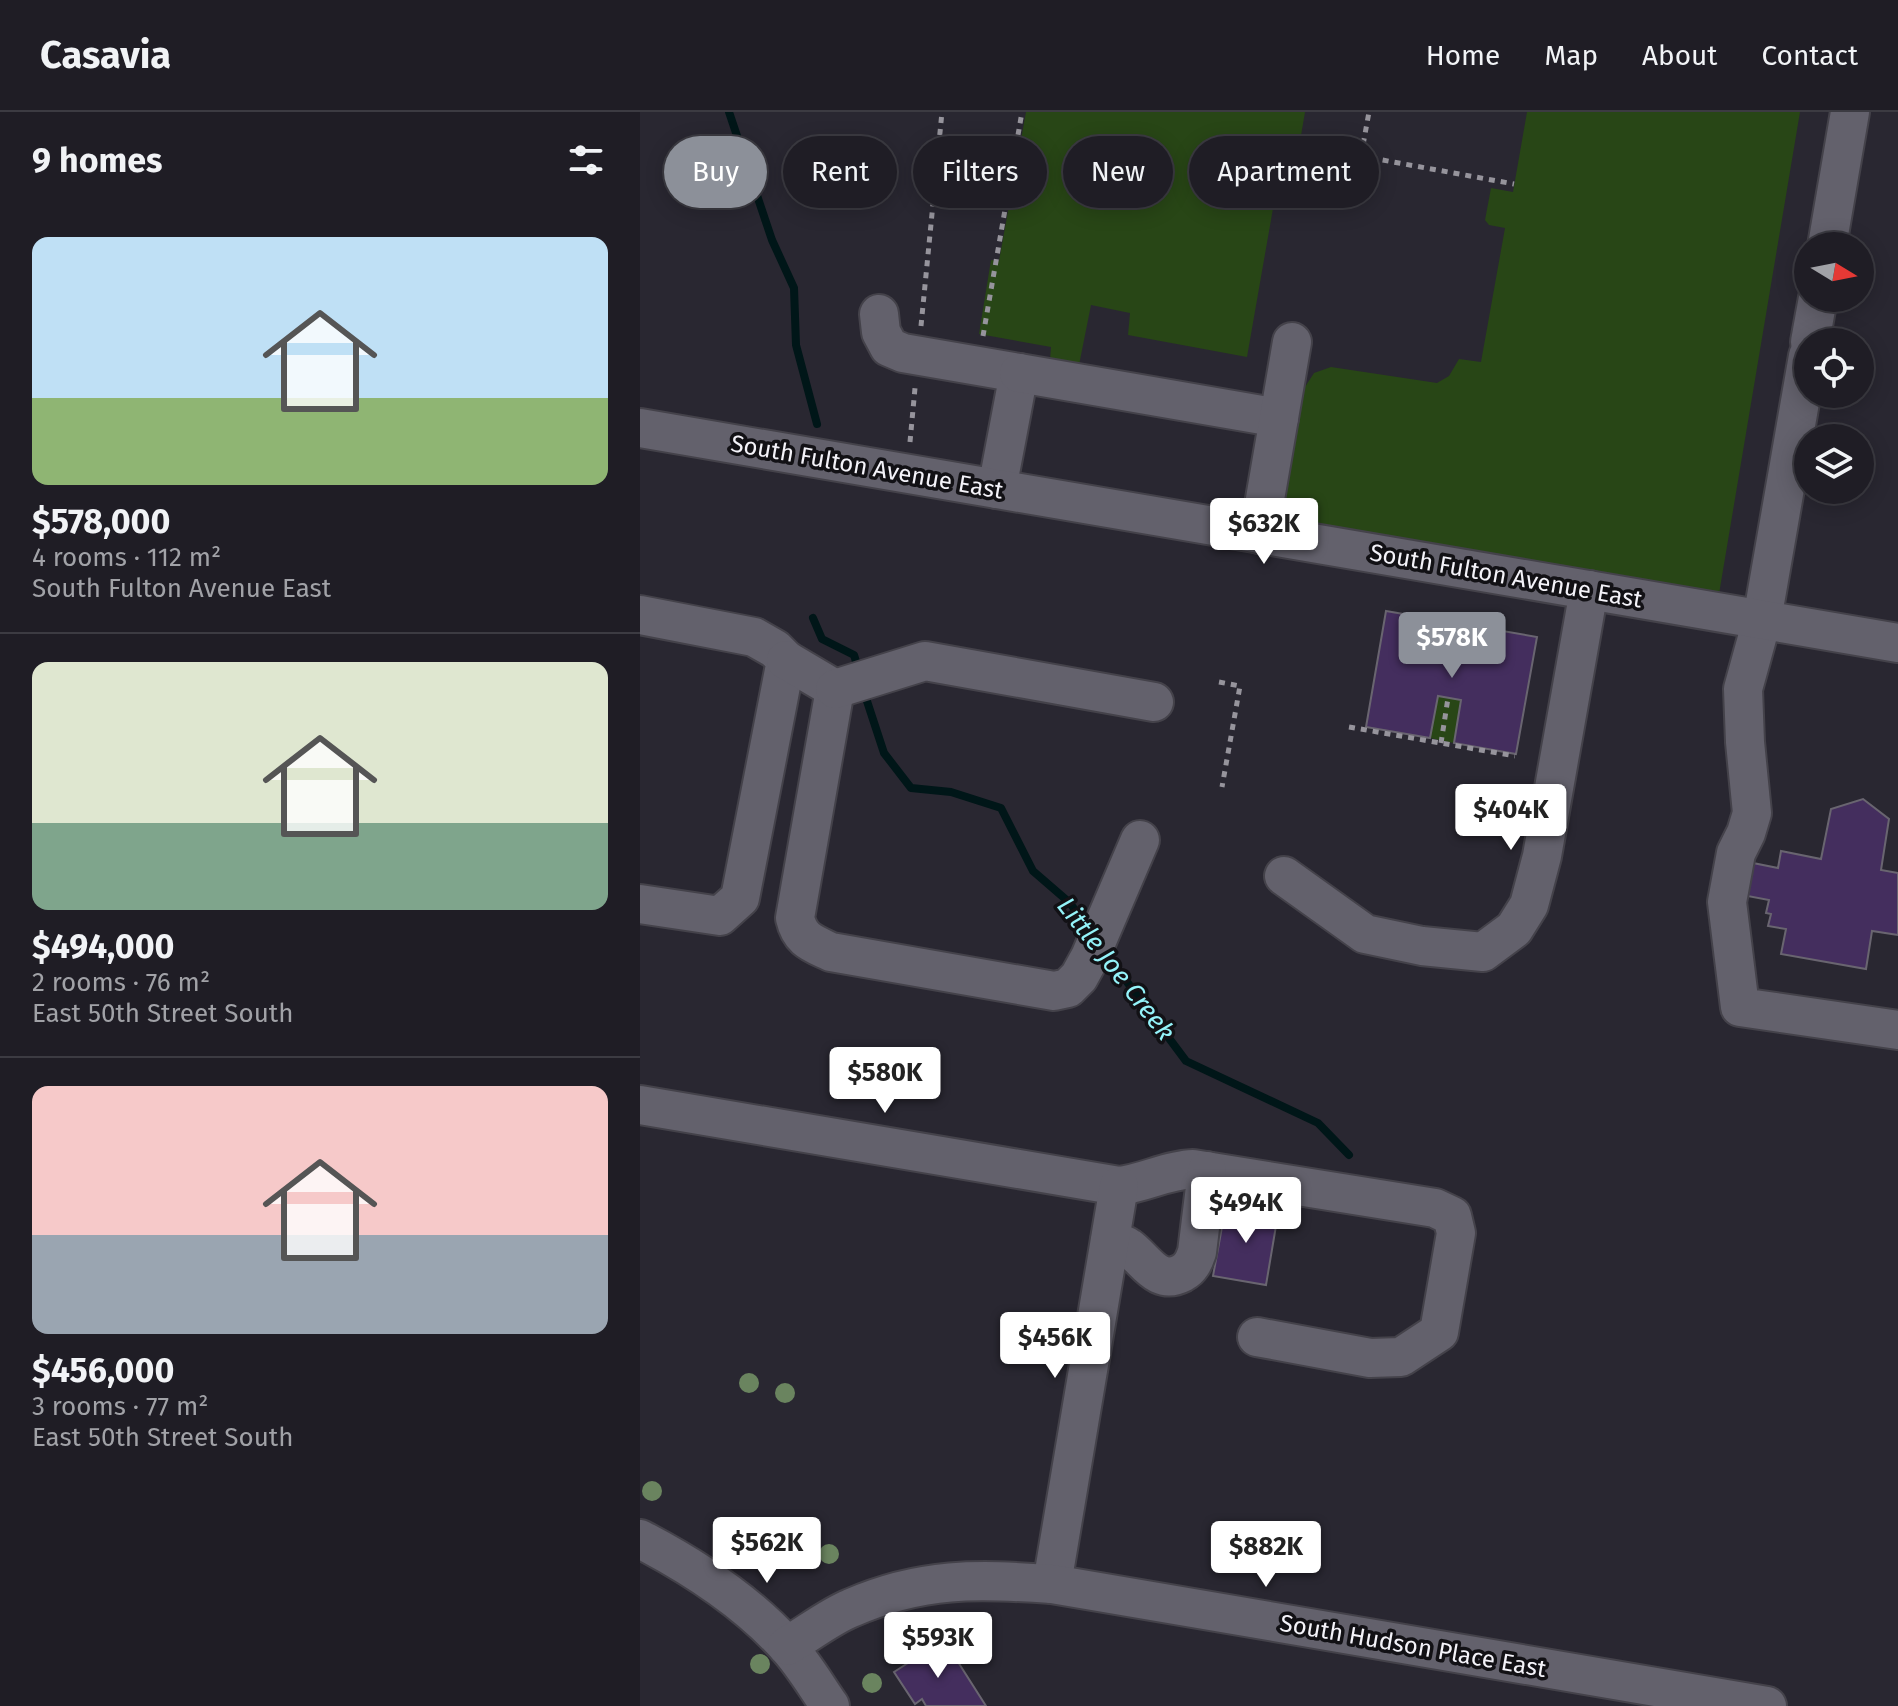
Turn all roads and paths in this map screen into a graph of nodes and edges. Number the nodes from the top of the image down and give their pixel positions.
1 (942, 112) edge
2 (1022, 112) edge
3 (1369, 112) edge
4 (1850, 112) edge
5 (1365, 136) edge
6 (1379, 159) edge
7 (1514, 184) dead end
8 (1829, 232) edge
9 (879, 314) dead end
10 (1292, 342) dead end
11 (981, 344) dead end
12 (918, 355) junction
13 (1019, 373) junction
14 (1799, 408) edge
15 (1279, 418) junction
16 (640, 428) edge
17 (910, 447) dead end
18 (997, 489) junction
19 (1259, 534) junction
20 (1589, 590) junction
21 (640, 615) edge
22 (1762, 620) junction
23 (1898, 643) edge
24 (786, 660) junction
25 (1219, 682) dead end
26 (845, 687) junction
27 (1448, 698) dead end
28 (1154, 702) dead end
29 (1349, 727) dead end
30 (1441, 743) junction
31 (1515, 756) dead end
32 (1222, 787) dead end
33 (1140, 840) dead end
34 (1284, 876) dead end
35 (640, 904) edge
36 (1898, 1030) edge
37 (640, 1105) edge
38 (1207, 1171) junction
39 (1119, 1186) junction
40 (1110, 1241) junction
41 (1257, 1337) dead end
42 (640, 1539) edge
43 (1052, 1584) junction
44 (787, 1646) junction
45 (830, 1706) edge
46 (1767, 1706) edge

1 - 12 path
2 - 11 path
3 - 5 path
4 - 8 street
6 - 7 path
9 - 12 street
10 - 15 street
12 - 13 street
12 - 17 path
13 - 15 street
13 - 18 street
14 - 22 street
15 - 19 street
16 - 18 street, South Fulton Avenue East
18 - 19 street, South Fulton Avenue East
19 - 20 street, South Fulton Avenue East
20 - 22 street, South Fulton Avenue East
20 - 34 street
21 - 24 street
22 - 23 street, South Fulton Avenue East
22 - 36 street
24 - 26 street
24 - 35 street
25 - 32 path
26 - 28 street
26 - 33 street
27 - 30 path
29 - 30 path
30 - 31 path
37 - 39 street
38 - 39 street
38 - 40 street
38 - 41 street
39 - 40 street
40 - 43 street
42 - 44 street
43 - 44 street, South Hudson Place East
43 - 46 street, South Hudson Place East
44 - 45 street

